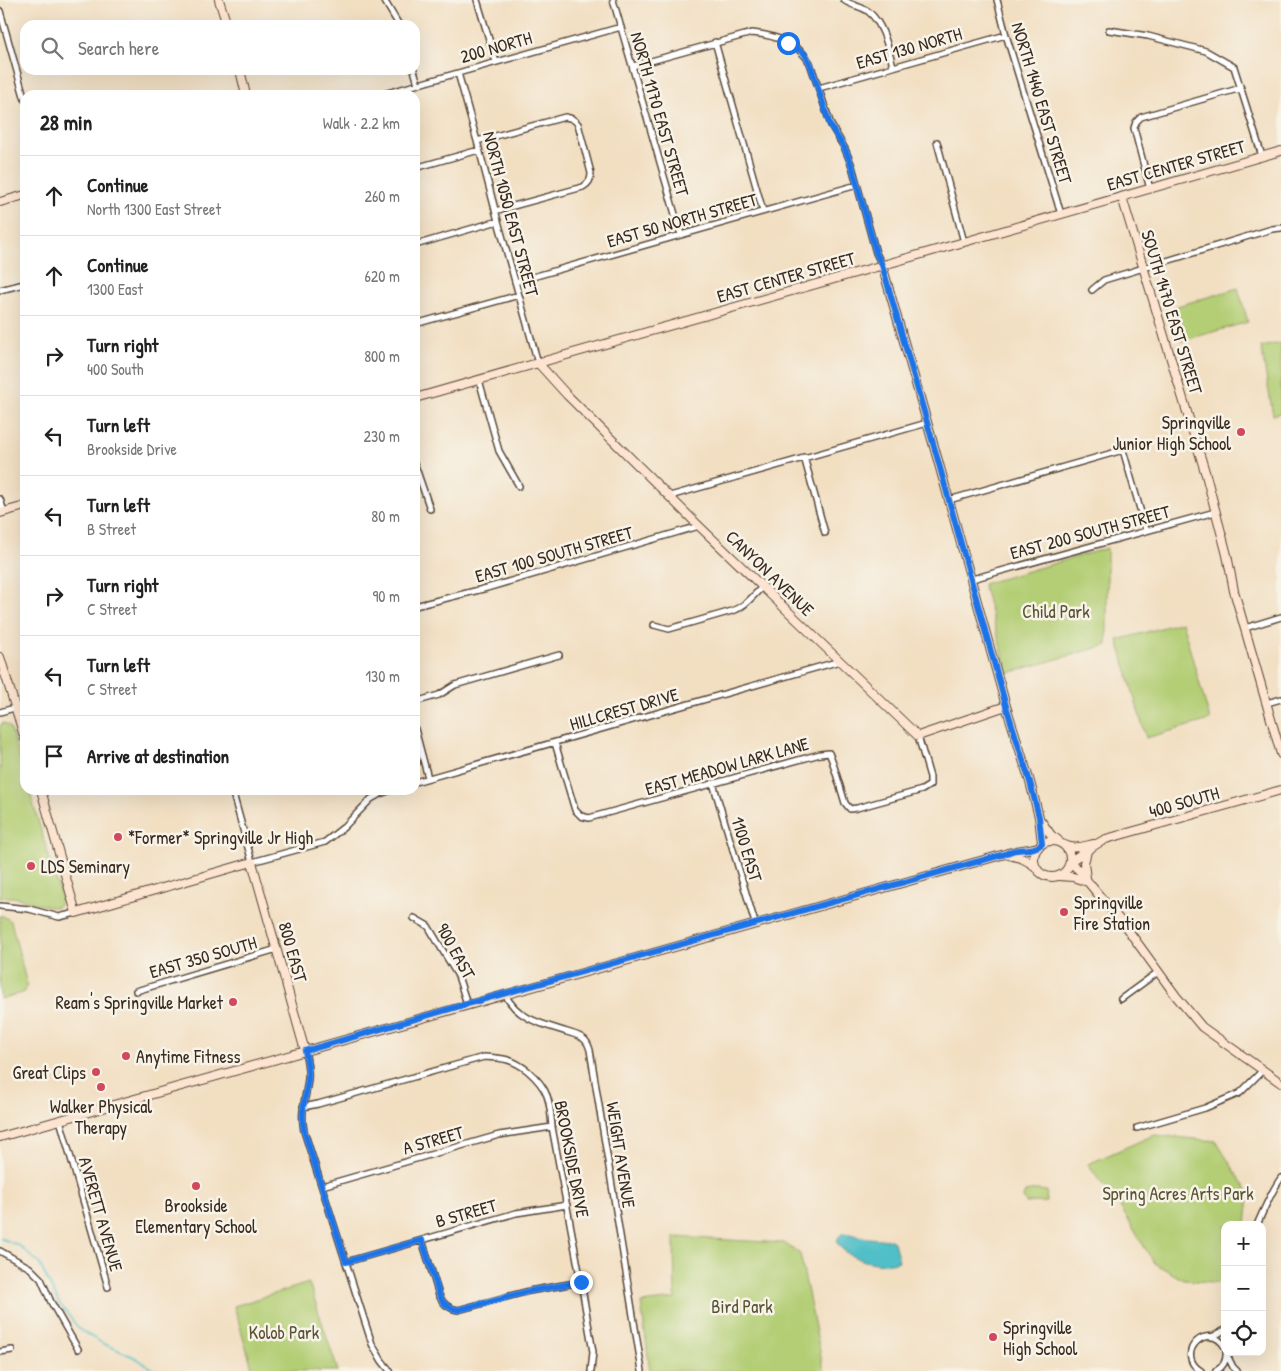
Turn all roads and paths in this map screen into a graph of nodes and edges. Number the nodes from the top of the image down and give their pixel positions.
1 (219, 0) edge
2 (384, 0) edge
3 (477, 0) edge
4 (613, 0) edge
5 (844, 0) edge
6 (997, 0) edge
7 (0, 11) edge
8 (225, 20) edge
9 (396, 20) edge
10 (621, 27) junction
11 (1109, 30) dead end
12 (1006, 35) junction
13 (715, 42) junction
14 (496, 62) junction
15 (633, 66) junction
16 (893, 66) junction
17 (458, 73) junction
18 (241, 75) edge
19 (415, 75) edge
20 (418, 84) junction
21 (819, 88) junction
22 (1241, 88) junction
23 (22, 90) edge
24 (245, 90) edge
25 (397, 90) edge
26 (477, 141) junction
27 (937, 142) dead end
28 (479, 150) junction
29 (1281, 151) edge
30 (1262, 156) junction
31 (420, 167) edge
32 (857, 185) junction
33 (1150, 189) junction
34 (20, 196) edge
35 (1122, 197) junction
36 (0, 202) edge
37 (495, 211) junction
38 (763, 211) junction
39 (1061, 214) junction
40 (498, 221) junction
41 (1281, 228) edge
42 (681, 235) junction
43 (964, 242) junction
44 (420, 244) edge
45 (882, 265) junction
46 (1143, 268) junction
47 (515, 282) junction
48 (20, 286) edge
49 (0, 290) edge
50 (1092, 290) dead end
51 (519, 295) junction
52 (420, 323) edge
53 (538, 363) junction
54 (479, 380) junction
55 (420, 397) edge
56 (927, 423) junction
57 (804, 457) junction
58 (420, 480) edge
59 (520, 486) dead end
60 (670, 496) junction
61 (0, 499) edge
62 (949, 500) junction
63 (20, 508) edge
64 (430, 509) dead end
65 (1215, 512) junction
66 (2, 513) edge
67 (700, 526) junction
68 (1146, 530) junction
69 (825, 533) dead end
70 (972, 579) junction
71 (763, 586) junction
72 (420, 605) edge
73 (1281, 617) edge
74 (654, 625) dead end
75 (1245, 628) junction
76 (559, 655) dead end
77 (0, 657) edge
78 (840, 661) junction
79 (1281, 699) edge
80 (420, 701) edge
81 (1267, 703) junction
82 (20, 706) edge
83 (1006, 706) junction
84 (15, 708) junction
85 (0, 712) edge
86 (20, 724) edge
87 (918, 736) junction
88 (555, 743) junction
89 (420, 748) edge
90 (1281, 754) edge
91 (428, 778) junction
92 (420, 780) edge
93 (713, 784) junction
94 (1281, 790) edge
95 (42, 795) edge
96 (233, 795) edge
97 (378, 795) edge
98 (1039, 817) junction
99 (1096, 843) junction
100 (1064, 844) junction
101 (1040, 845) junction
102 (1088, 850) junction
103 (1005, 854) junction
104 (1070, 861) junction
105 (252, 862) junction
106 (1036, 867) junction
107 (1057, 876) junction
108 (1087, 880) junction
109 (0, 906) edge
110 (76, 913) junction
111 (414, 918) dead end
112 (755, 923) junction
113 (277, 949) junction
114 (1158, 972) junction
115 (136, 991) dead end
116 (505, 994) junction
117 (1120, 999) dead end
118 (467, 1004) junction
119 (305, 1051) junction
120 (1263, 1070) junction
121 (1281, 1074) edge
122 (1272, 1077) junction
123 (1281, 1083) edge
124 (303, 1106) junction
125 (60, 1120) junction
126 (552, 1127) junction
127 (1137, 1128) dead end
128 (0, 1137) edge
129 (1281, 1178) edge
130 (322, 1186) junction
131 (1278, 1187) edge
132 (567, 1205) junction
133 (1259, 1221) edge
134 (422, 1240) junction
135 (0, 1251) edge
136 (346, 1262) junction
137 (581, 1282) junction
138 (108, 1287) dead end
139 (1221, 1332) edge
140 (1212, 1337) junction
141 (1221, 1342) edge
142 (78, 1349) dead end
143 (12, 1350) dead end
144 (0, 1352) edge
145 (1225, 1356) edge
146 (1228, 1356) edge
147 (390, 1371) edge
148 (591, 1371) edge
149 (642, 1371) edge
150 (1202, 1371) edge
151 (1216, 1371) edge
152 (1237, 1371) edge

1 - 8 street
2 - 9 street
3 - 14 street
4 - 10 street, NORTH 1170 EAST STREET
5 - 16 street
6 - 12 street, NORTH 1440 EAST STREET
7 - 23 street
10 - 14 street, 200 NORTH
10 - 15 street, NORTH 1170 EAST STREET
11 - 22 street
12 - 16 street, EAST 130 NORTH
12 - 39 street, NORTH 1440 EAST STREET
13 - 15 street
13 - 21 street
13 - 38 street
14 - 17 street, 200 NORTH
15 - 42 street, NORTH 1170 EAST STREET
16 - 21 street, EAST 130 NORTH
17 - 20 street, 200 NORTH
17 - 26 street, NORTH 1050 EAST STREET
18 - 24 street
19 - 20 street
20 - 25 street, 200 NORTH
21 - 32 street
22 - 30 street
22 - 33 street
26 - 28 street, NORTH 1050 EAST STREET
26 - 37 street
27 - 43 street
28 - 31 street
28 - 37 street, NORTH 1050 EAST STREET
29 - 30 street, EAST CENTER STREET
30 - 33 street, EAST CENTER STREET
32 - 38 street, EAST 50 NORTH STREET
32 - 45 street
33 - 35 street, EAST CENTER STREET
34 - 36 street
35 - 39 street, EAST CENTER STREET
35 - 46 street, SOUTH 1470 EAST STREET
37 - 40 street, NORTH 1050 EAST STREET
38 - 42 street, EAST 50 NORTH STREET
39 - 43 street, EAST CENTER STREET
40 - 44 street
40 - 47 street, NORTH 1050 EAST STREET
41 - 46 street
42 - 47 street, EAST 50 NORTH STREET
43 - 45 street, EAST CENTER STREET
45 - 53 street, EAST CENTER STREET
45 - 56 street
46 - 50 street
46 - 65 street, SOUTH 1470 EAST STREET
47 - 51 street, NORTH 1050 EAST STREET
48 - 49 street
51 - 52 street
51 - 53 street, NORTH 1050 EAST STREET
53 - 54 street, EAST CENTER STREET
53 - 60 street, CANYON AVENUE
54 - 55 street, EAST CENTER STREET
54 - 59 street
56 - 57 street
56 - 62 street
57 - 60 street
57 - 69 street
58 - 64 street
60 - 67 street, CANYON AVENUE
61 - 66 street
62 - 68 street
62 - 70 street
63 - 66 street
65 - 68 street, EAST 200 SOUTH STREET
65 - 75 street, SOUTH 1470 EAST STREET
67 - 71 street, CANYON AVENUE
67 - 72 street, EAST 100 SOUTH STREET
68 - 70 street, EAST 200 SOUTH STREET
70 - 83 street
71 - 74 street
71 - 78 street, CANYON AVENUE
73 - 75 street
75 - 81 street, SOUTH 1470 EAST STREET
76 - 80 street
77 - 84 street
78 - 87 street, CANYON AVENUE
78 - 88 street, HILLCREST DRIVE
79 - 81 street
81 - 90 street, SOUTH 1470 EAST STREET
82 - 84 street
83 - 87 street
83 - 98 street
84 - 85 street
84 - 86 street
87 - 93 street, EAST MEADOW LARK LANE
88 - 91 street, HILLCREST DRIVE
88 - 93 street, EAST MEADOW LARK LANE
89 - 91 street
91 - 92 street, HILLCREST DRIVE
93 - 112 street, 1100 EAST
94 - 99 street, 400 SOUTH
95 - 110 street
96 - 105 street
97 - 105 street
98 - 100 street
98 - 101 street
99 - 100 street, 400 SOUTH
99 - 102 street, 400 SOUTH
100 - 101 street
100 - 104 street
101 - 103 street
101 - 106 street
102 - 104 street, 400 SOUTH
102 - 108 street
103 - 106 street
103 - 112 street
104 - 107 street
104 - 108 street
105 - 110 street
105 - 113 street, 800 EAST
106 - 107 street
107 - 108 street
108 - 114 street
109 - 110 street
111 - 118 street, 900 EAST
112 - 116 street
113 - 115 street, EAST 350 SOUTH
113 - 119 street, 800 EAST
114 - 117 street
114 - 120 street
116 - 118 street
116 - 149 street, WEIGHT AVENUE
118 - 119 street
119 - 124 street
119 - 125 street
120 - 122 street
120 - 127 street
121 - 122 street
122 - 123 street
124 - 126 street, BROOKSIDE DRIVE
124 - 130 street
125 - 128 street
125 - 138 street, AVERETT AVENUE
126 - 130 street, A STREET
126 - 132 street, BROOKSIDE DRIVE
129 - 131 street
130 - 136 street
131 - 133 street
132 - 134 street, B STREET
132 - 137 street, BROOKSIDE DRIVE
134 - 136 street, B STREET
134 - 137 street
135 - 142 street
136 - 147 street
137 - 148 street, BROOKSIDE DRIVE
139 - 140 street
140 - 141 street
140 - 150 street
143 - 144 street
145 - 151 street
146 - 152 street

